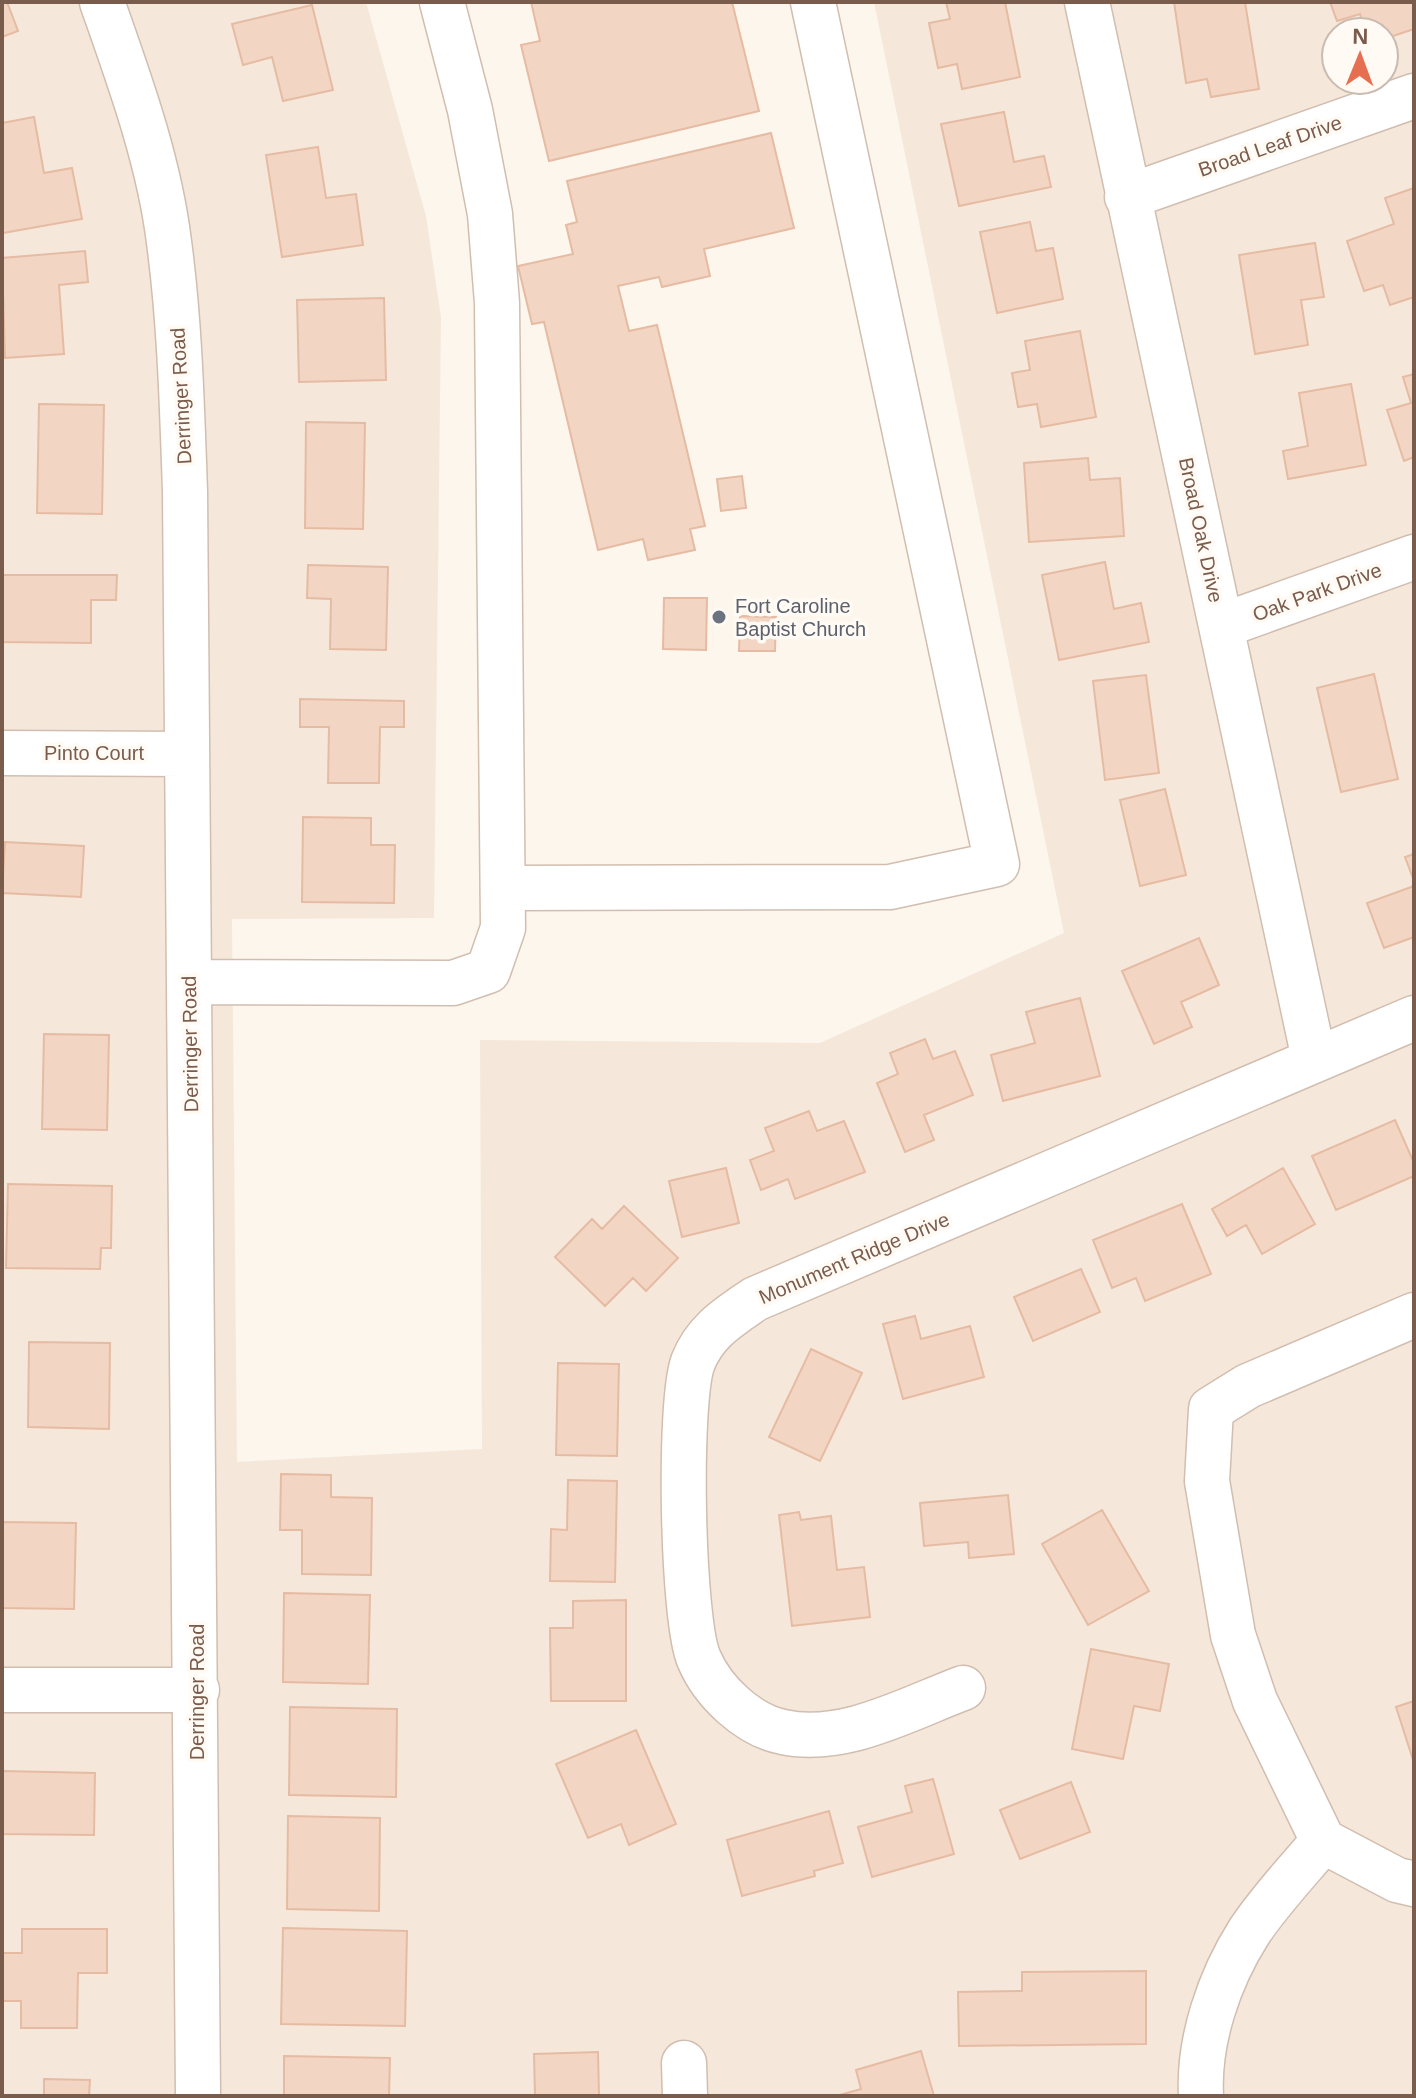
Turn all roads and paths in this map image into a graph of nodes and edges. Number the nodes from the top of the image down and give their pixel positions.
1 (102, 2) edge
2 (442, 2) edge
3 (813, 2) edge
4 (1087, 2) edge
5 (1414, 96) edge
6 (1127, 197) junction
7 (1414, 557) edge
8 (1221, 626) junction
9 (2, 753) edge
10 (186, 754) junction
11 (503, 888) junction
12 (189, 982) junction
13 (1414, 1018) edge
14 (1314, 1059) junction
15 (1414, 1315) edge
16 (963, 1688) dead end
17 (2, 1690) edge
18 (197, 1690) junction
19 (1323, 1841) junction
20 (1414, 1884) edge
21 (198, 2096) edge
22 (1201, 2096) edge

1 - 10 street, Derringer Road
2 - 11 street
3 - 11 street
4 - 6 street, Broad Oak Drive
5 - 6 street, Broad Leaf Drive
6 - 8 street, Broad Oak Drive
7 - 8 street, Oak Park Drive
8 - 14 street, Broad Oak Drive
9 - 10 street, Pinto Court
10 - 12 street, Derringer Road
11 - 12 street
12 - 18 street, Derringer Road
13 - 14 street, Monument Ridge Drive
14 - 16 street, Monument Ridge Drive
15 - 19 street
17 - 18 street
18 - 21 street, Derringer Road
19 - 20 street
19 - 22 street

